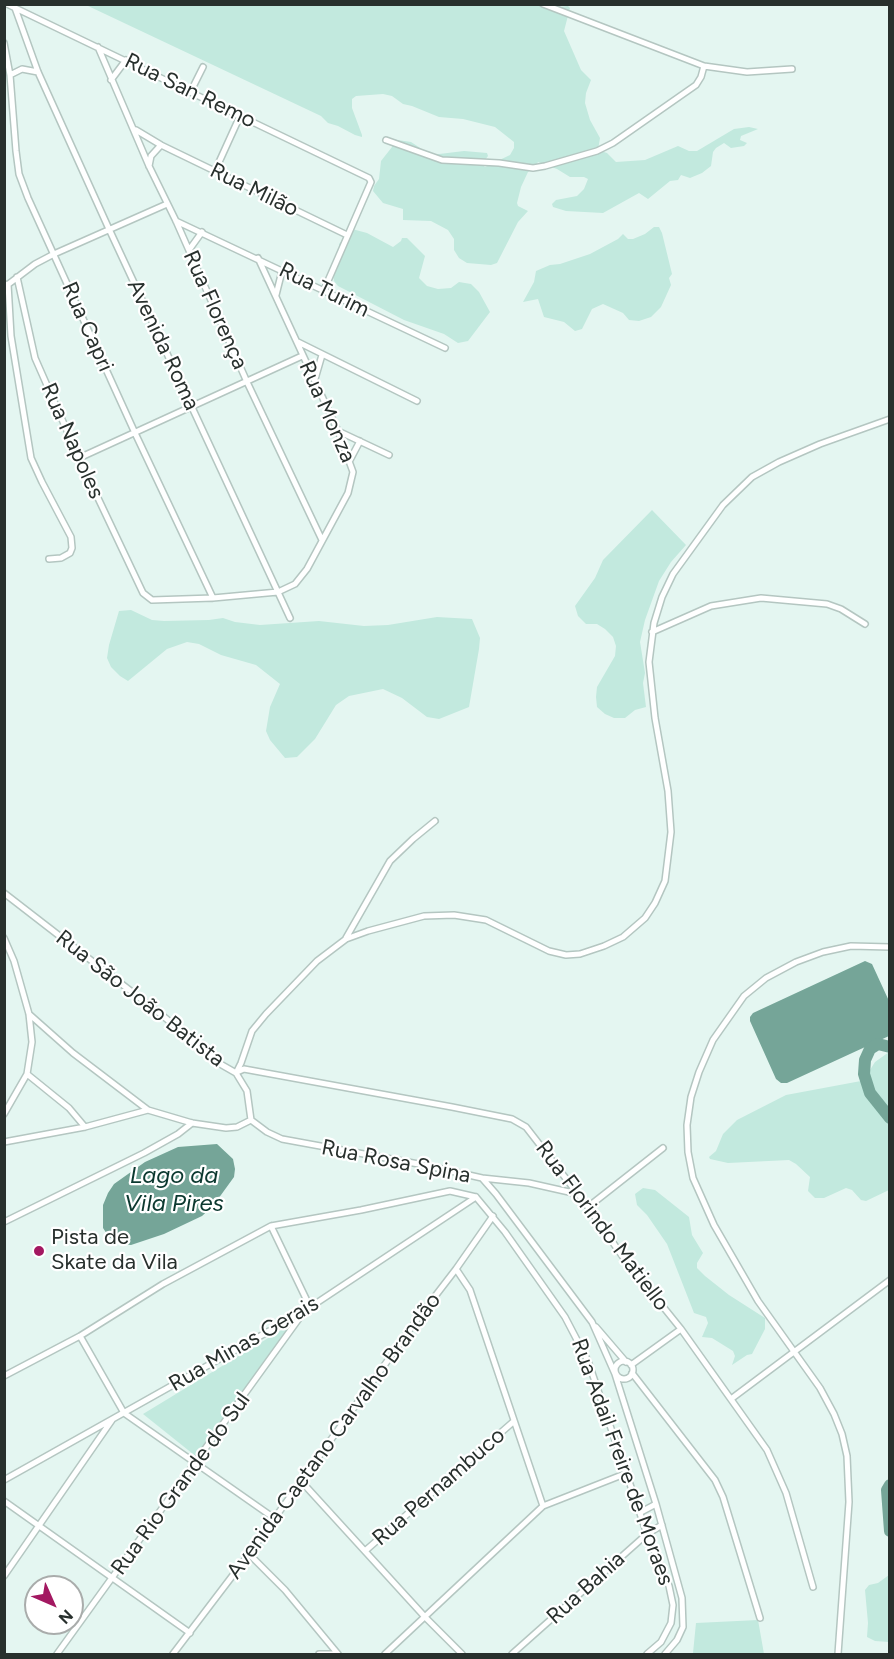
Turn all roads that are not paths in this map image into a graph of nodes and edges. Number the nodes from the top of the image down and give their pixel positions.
1 (7, 4) edge
2 (543, 4) edge
3 (15, 8) junction
4 (4, 43) edge
5 (98, 47) junction
6 (126, 60) junction
7 (704, 66) junction
8 (203, 67) dead end
9 (792, 69) dead end
10 (39, 72) junction
11 (10, 75) junction
12 (111, 80) junction
13 (191, 91) junction
14 (240, 116) junction
15 (135, 130) junction
16 (386, 140) dead end
17 (161, 145) junction
18 (149, 166) junction
19 (215, 171) junction
20 (167, 204) junction
21 (176, 221) junction
22 (109, 230) junction
23 (202, 232) junction
24 (347, 235) junction
25 (189, 250) junction
26 (54, 254) junction
27 (258, 258) junction
28 (282, 271) junction
29 (17, 277) junction
30 (6, 286) edge
31 (324, 290) junction
32 (275, 296) junction
33 (297, 342) junction
34 (445, 348) dead end
35 (322, 355) junction
36 (302, 356) junction
37 (314, 380) junction
38 (247, 382) junction
39 (417, 401) dead end
40 (192, 407) junction
41 (890, 419) edge
42 (338, 431) junction
43 (135, 433) junction
44 (360, 441) junction
45 (389, 454) dead end
46 (79, 458) junction
47 (350, 460) junction
48 (322, 540) junction
49 (49, 559) dead end
50 (278, 592) junction
51 (213, 597) junction
52 (147, 598) joint
53 (290, 618) dead end
54 (865, 624) dead end
55 (652, 632) junction
56 (435, 821) dead end
57 (4, 893) edge
58 (4, 938) edge
59 (346, 939) junction
60 (890, 947) edge
61 (29, 1014) junction
62 (236, 1073) junction
63 (27, 1074) junction
64 (148, 1110) junction
65 (4, 1114) edge
66 (251, 1120) junction
67 (192, 1123) junction
68 (85, 1127) junction
69 (4, 1142) edge
70 (663, 1148) dead end
71 (482, 1178) junction
72 (578, 1194) junction
73 (476, 1197) junction
74 (588, 1207) junction
75 (493, 1216) junction
76 (4, 1222) edge
77 (271, 1226) junction
78 (456, 1269) junction
79 (890, 1280) edge
80 (310, 1307) junction
81 (303, 1312) junction
82 (592, 1322) junction
83 (681, 1329) junction
84 (80, 1336) junction
85 (794, 1350) junction
86 (629, 1364) junction
87 (632, 1373) junction
88 (615, 1374) junction
89 (4, 1376) edge
90 (731, 1399) junction
91 (124, 1413) junction
92 (113, 1419) junction
93 (513, 1422) junction
94 (196, 1464) junction
95 (627, 1473) junction
96 (4, 1480) edge
97 (301, 1481) junction
98 (4, 1501) edge
99 (656, 1504) junction
100 (543, 1506) junction
101 (641, 1512) junction
102 (274, 1518) junction
103 (662, 1525) junction
104 (39, 1527) junction
105 (646, 1533) junction
106 (364, 1551) junction
107 (249, 1554) junction
108 (4, 1576) edge
109 (113, 1579) junction
110 (813, 1587) dead end
111 (425, 1617) junction
112 (760, 1618) dead end
113 (189, 1633) junction
114 (57, 1654) edge
115 (173, 1654) edge
116 (319, 1654) edge
117 (337, 1654) edge
118 (385, 1654) edge
119 (462, 1654) edge
120 (512, 1654) edge
121 (647, 1654) edge
122 (665, 1654) edge
123 (838, 1654) edge

1 - 3 street, Rua San Remo
2 - 7 street
3 - 5 street, Rua San Remo
3 - 10 street, Avenida Roma
4 - 11 street, Rua Capri
5 - 6 street, Rua San Remo
5 - 12 street, Rua Florença
6 - 12 street
6 - 13 street, Rua San Remo
7 - 9 street
7 - 16 street
8 - 13 street
10 - 11 street
10 - 22 street, Avenida Roma
11 - 26 street, Rua Capri
12 - 15 street, Rua Florença
13 - 14 street, Rua San Remo
14 - 19 street
14 - 24 street, Rua San Remo
15 - 17 street, Rua Milão
15 - 18 street, Rua Florença
17 - 18 street
17 - 19 street, Rua Milão
18 - 20 street, Rua Florença
19 - 24 street, Rua Milão
20 - 21 street, Rua Florença
20 - 22 street
21 - 23 street, Rua Turim
21 - 25 street, Rua Florença
22 - 26 street
22 - 40 street, Avenida Roma
23 - 25 street
23 - 27 street, Rua Turim
24 - 31 street
25 - 38 street, Rua Florença
26 - 29 street
26 - 43 street, Rua Capri
27 - 28 street, Rua Turim
27 - 32 street, Rua Monza
28 - 31 street, Rua Turim
28 - 32 street
29 - 30 street
29 - 46 street, Rua Napoles
30 - 49 street
31 - 34 street, Rua Turim
32 - 33 street, Rua Monza
33 - 35 street
33 - 36 street, Rua Monza
35 - 37 street
35 - 39 street
36 - 37 street, Rua Monza
36 - 38 street
37 - 42 street, Rua Monza
38 - 40 street
38 - 48 street, Rua Florença
40 - 43 street
40 - 50 street, Avenida Roma
41 - 55 street
42 - 44 street
42 - 47 street, Rua Monza
43 - 46 street
43 - 51 street, Rua Capri
44 - 45 street
44 - 47 street
46 - 52 street, Rua Napoles
47 - 48 street, Rua Monza
48 - 50 street, Rua Monza
50 - 51 street, Rua Monza
50 - 53 street, Avenida Roma
51 - 52 street, Rua Monza
54 - 55 street
55 - 59 street
56 - 59 street
57 - 62 street, Rua São João Batista
58 - 61 street
59 - 62 street
60 - 85 street
61 - 63 street
61 - 64 street
62 - 66 street, Rua São João Batista
62 - 72 street, Rua Florindo Matiello
63 - 65 street
63 - 68 street
64 - 67 street
64 - 68 street
66 - 67 street
66 - 71 street, Rua Rosa Spina
67 - 76 street
68 - 69 street
70 - 74 street
71 - 72 street
71 - 82 street, Rua Rosa Spina
72 - 74 street, Rua Florindo Matiello
73 - 75 street, Rua Adail Freire de Moraes
73 - 77 street
73 - 80 street, Rua Minas Gerais
74 - 83 street, Rua Florindo Matiello
75 - 78 street, Avenida Caetano Carvalho Brandão
75 - 95 street, Rua Adail Freire de Moraes
77 - 80 street
77 - 84 street
78 - 93 street
78 - 97 street, Avenida Caetano Carvalho Brandão
79 - 85 street
80 - 81 street, Rua Minas Gerais
81 - 91 street, Rua Minas Gerais
81 - 94 street, Rua Rio Grande do Sul
82 - 86 street
82 - 88 street, Rua Rosa Spina
83 - 86 street
83 - 90 street, Rua Florindo Matiello
84 - 89 street
84 - 91 street
85 - 90 street
85 - 123 street
86 - 87 street
86 - 88 street
87 - 88 street
87 - 112 street
88 - 99 street, Rua Rosa Spina
90 - 110 street, Rua Florindo Matiello
91 - 92 street, Rua Minas Gerais
91 - 94 street
92 - 96 street, Rua Minas Gerais
92 - 104 street
93 - 100 street
93 - 106 street, Rua Pernambuco
94 - 102 street
94 - 109 street, Rua Rio Grande do Sul
95 - 100 street
95 - 101 street, Rua Adail Freire de Moraes
97 - 102 street, Avenida Caetano Carvalho Brandão
97 - 106 street
98 - 104 street
99 - 101 street
99 - 103 street, Rua Rosa Spina
100 - 111 street
101 - 105 street, Rua Adail Freire de Moraes
102 - 107 street, Avenida Caetano Carvalho Brandão
103 - 105 street, Rua Bahia
103 - 122 street, Rua Rosa Spina
104 - 108 street
104 - 109 street
105 - 120 street, Rua Bahia
105 - 121 street, Rua Adail Freire de Moraes
106 - 111 street
107 - 113 street, Avenida Caetano Carvalho Brandão
107 - 117 street
109 - 113 street
109 - 114 street, Rua Rio Grande do Sul
111 - 118 street
111 - 119 street
113 - 115 street, Avenida Caetano Carvalho Brandão
116 - 117 street

